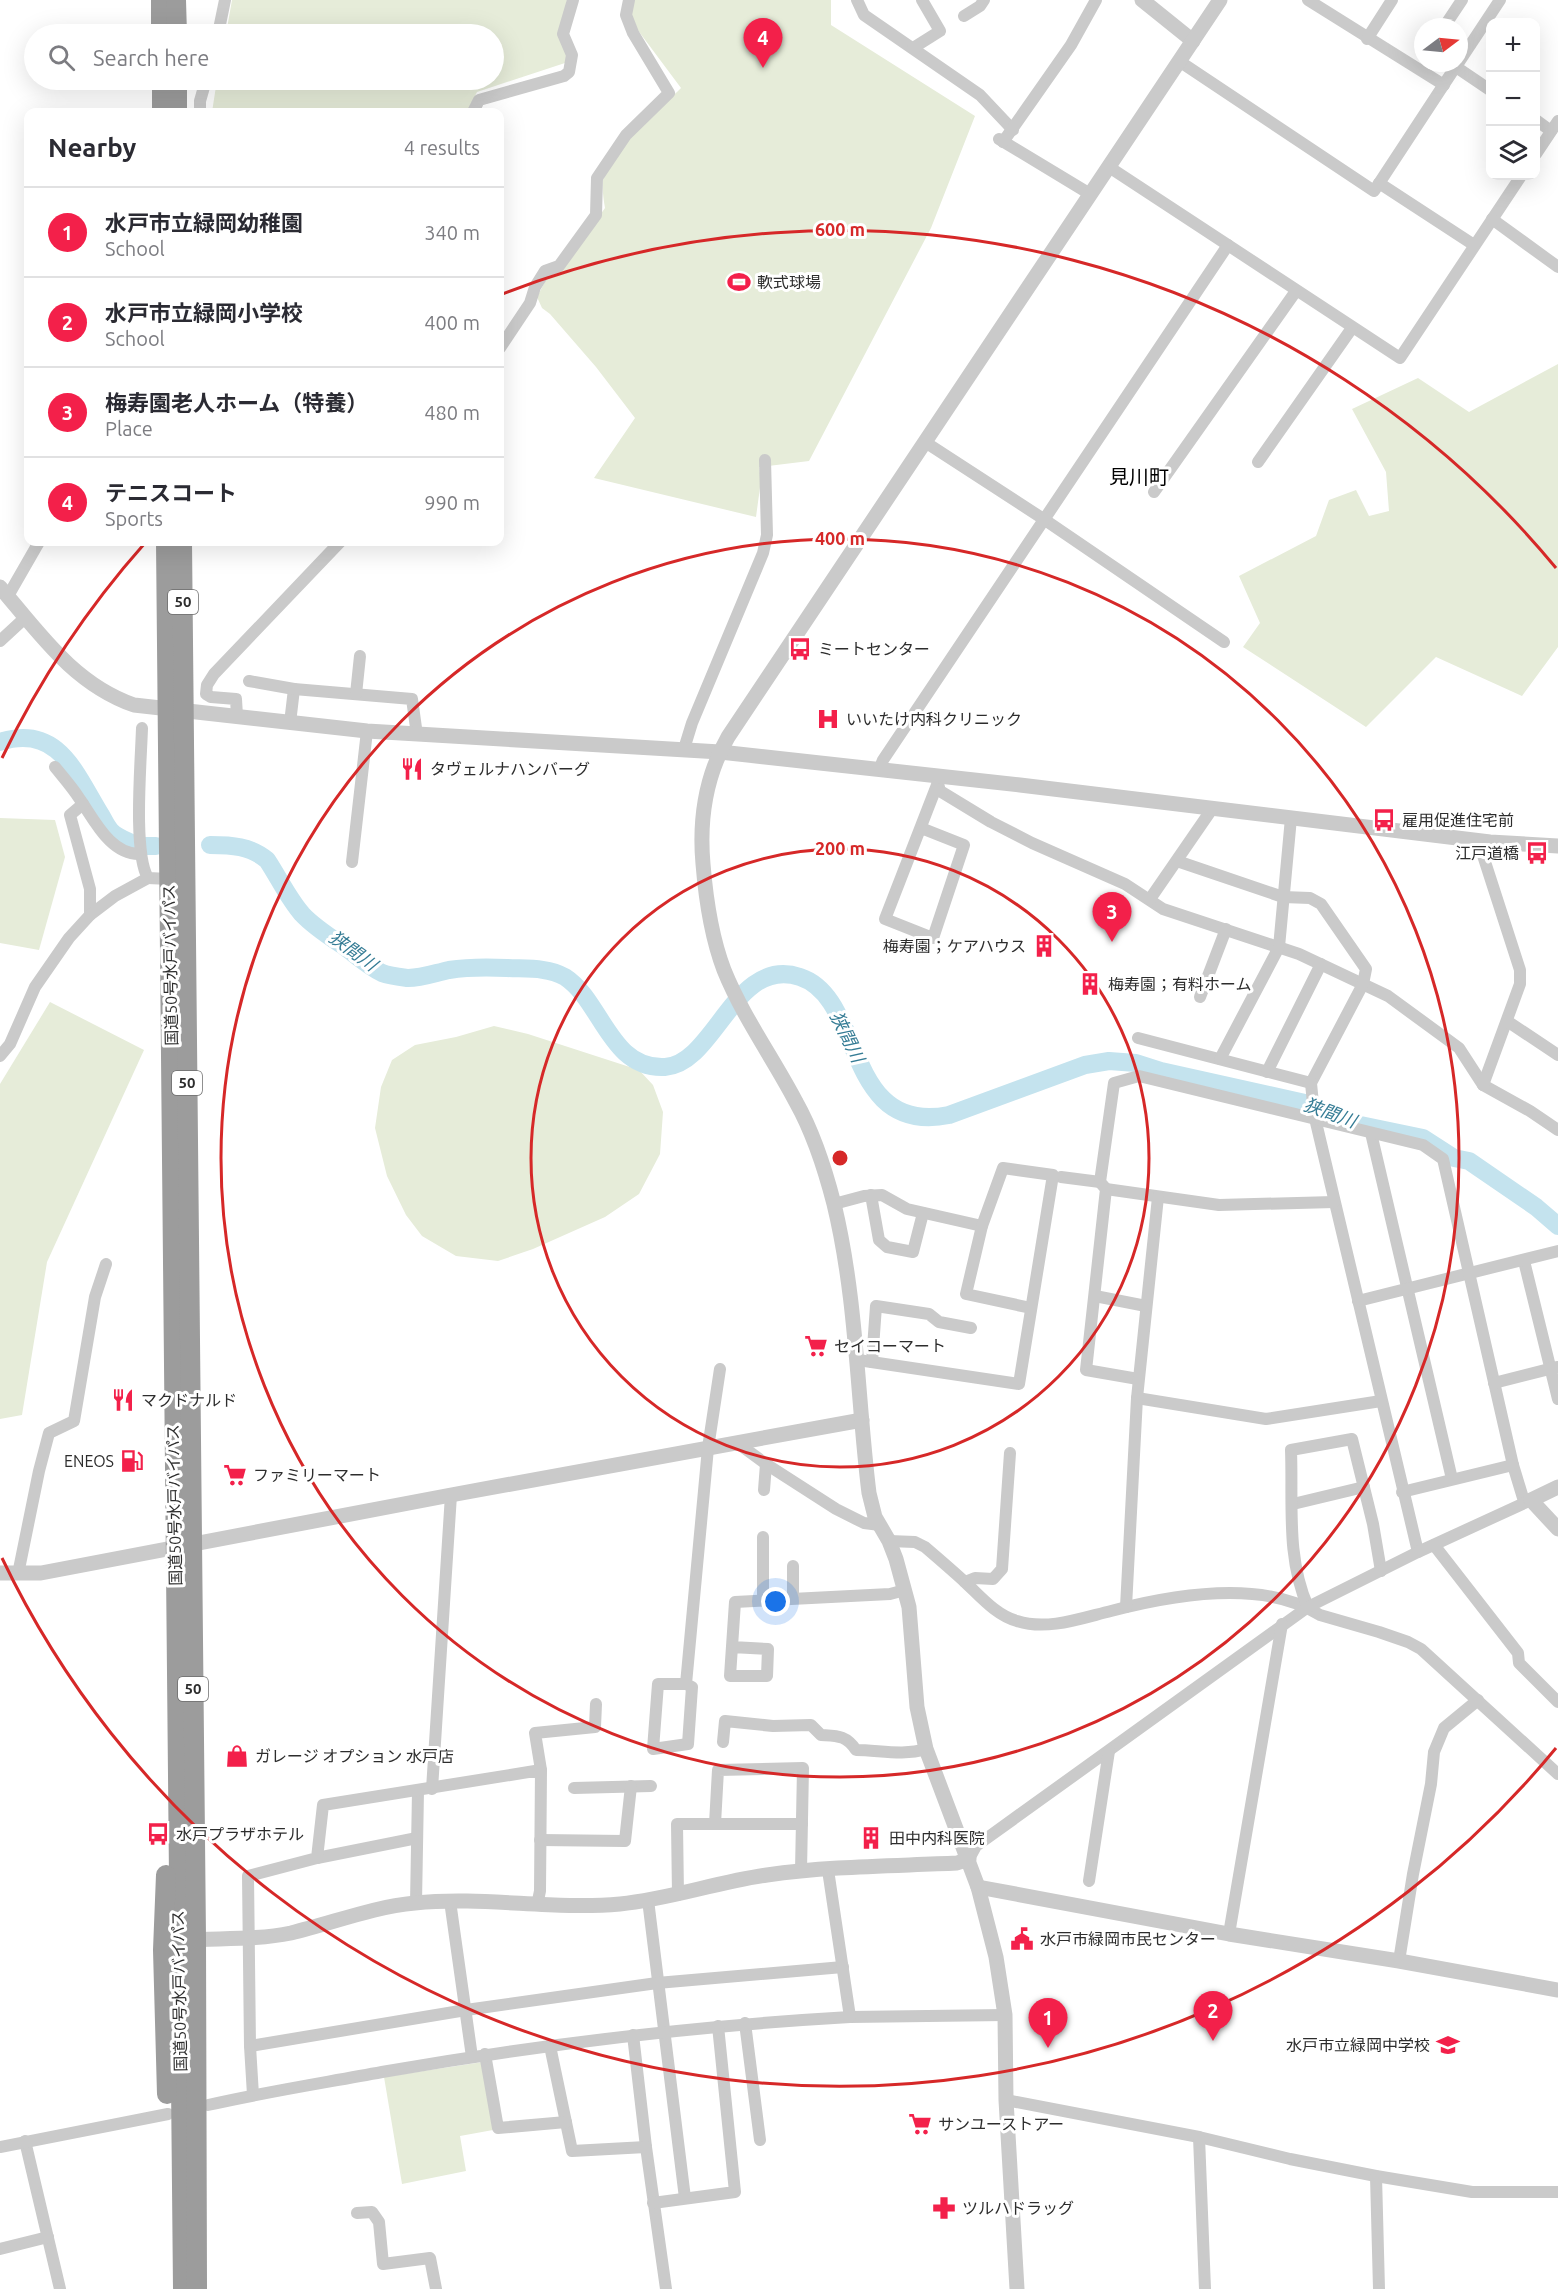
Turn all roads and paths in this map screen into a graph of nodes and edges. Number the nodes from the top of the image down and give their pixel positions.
1 (161, 0) edge
2 (176, 0) edge
3 (225, 0) edge
4 (573, 0) edge
5 (629, 0) edge
6 (857, 0) edge
7 (922, 0) edge
8 (984, 0) edge
9 (1096, 0) edge
10 (1142, 0) edge
11 (1220, 0) edge
12 (1308, 0) edge
13 (1392, 0) edge
14 (1462, 0) edge
15 (1500, 0) edge
16 (964, 16) dead end
17 (1450, 18) edge
18 (161, 24) edge
19 (177, 24) edge
20 (220, 24) edge
21 (1367, 39) junction
22 (1192, 40) junction
23 (913, 48) junction
24 (1468, 49) edge
25 (1179, 60) junction
26 (1414, 61) edge
27 (1429, 72) edge
28 (1453, 72) edge
29 (1468, 72) edge
30 (1444, 85) junction
31 (1486, 86) edge
32 (162, 90) edge
33 (177, 90) edge
34 (203, 90) edge
35 (162, 108) edge
36 (177, 108) edge
37 (200, 108) edge
38 (475, 108) edge
39 (1540, 121) edge
40 (1555, 126) edge
41 (1013, 130) junction
42 (1540, 148) edge
43 (1109, 167) junction
44 (1518, 180) edge
45 (1379, 183) junction
46 (1090, 194) junction
47 (1492, 219) junction
48 (1227, 245) junction
49 (1474, 246) junction
50 (1558, 267) edge
51 (1296, 291) junction
52 (1352, 328) junction
53 (504, 342) edge
54 (925, 442) junction
55 (765, 460) dead end
56 (1258, 462) dead end
57 (1154, 492) dead end
58 (1045, 520) junction
59 (36, 546) edge
60 (166, 546) edge
61 (182, 546) edge
62 (336, 546) edge
63 (4, 592) edge
64 (26, 617) junction
65 (0, 641) edge
66 (1224, 642) dead end
67 (360, 656) dead end
68 (249, 681) dead end
69 (294, 689) junction
70 (356, 694) junction
71 (176, 710) junction
72 (237, 716) junction
73 (290, 723) junction
74 (142, 728) dead end
75 (367, 731) junction
76 (417, 735) junction
77 (684, 749) junction
78 (720, 752) junction
79 (55, 767) dead end
80 (879, 770) junction
81 (937, 781) junction
82 (83, 804) junction
83 (1212, 809) junction
84 (1291, 818) junction
85 (921, 828) junction
86 (1478, 840) junction
87 (1558, 846) edge
88 (140, 854) junction
89 (1177, 861) junction
90 (352, 862) dead end
91 (148, 878) junction
92 (169, 879) junction
93 (1283, 897) junction
94 (1150, 899) junction
95 (90, 915) junction
96 (1226, 929) junction
97 (1279, 947) junction
98 (1321, 964) junction
99 (1363, 984) junction
100 (1200, 997) dead end
101 (1507, 1021) junction
102 (1138, 1038) dead end
103 (1558, 1055) edge
104 (0, 1056) edge
105 (1220, 1059) junction
106 (1267, 1072) junction
107 (1483, 1085) junction
108 (1312, 1088) junction
109 (1315, 1117) junction
110 (1558, 1130) edge
111 (1371, 1133) junction
112 (1060, 1177) dead end
113 (1103, 1186) junction
114 (871, 1195) junction
115 (1158, 1197) junction
116 (1334, 1202) junction
117 (834, 1204) junction
118 (923, 1213) junction
119 (981, 1226) junction
120 (1558, 1251) edge
121 (1524, 1261) junction
122 (106, 1264) dead end
123 (1469, 1274) junction
124 (1408, 1288) junction
125 (1095, 1296) junction
126 (1358, 1301) junction
127 (1146, 1306) junction
128 (1031, 1308) junction
129 (971, 1328) dead end
130 (865, 1361) junction
131 (1554, 1368) edge
132 (720, 1369) dead end
133 (1138, 1379) junction
134 (1494, 1383) junction
135 (1137, 1398) junction
136 (1558, 1399) edge
137 (1381, 1401) junction
138 (862, 1420) junction
139 (736, 1442) junction
140 (708, 1448) junction
141 (1010, 1453) dead end
142 (766, 1464) junction
143 (1513, 1465) junction
144 (1452, 1479) junction
145 (1364, 1487) junction
146 (1558, 1487) edge
147 (764, 1490) dead end
148 (1402, 1492) junction
149 (451, 1495) junction
150 (1531, 1500) junction
151 (1293, 1504) junction
152 (880, 1525) junction
153 (1558, 1529) edge
154 (763, 1537) dead end
155 (889, 1541) junction
156 (1434, 1545) junction
157 (183, 1546) junction
158 (1418, 1552) junction
159 (793, 1566) dead end
160 (1381, 1570) junction
161 (0, 1573) edge
162 (18, 1574) junction
163 (965, 1582) junction
164 (905, 1590) junction
165 (793, 1598) junction
166 (763, 1600) junction
167 (1126, 1607) junction
168 (1308, 1607) junction
169 (1282, 1624) junction
170 (732, 1647) dead end
171 (686, 1684) junction
172 (1478, 1700) junction
173 (1558, 1702) edge
174 (596, 1704) dead end
175 (723, 1742) dead end
176 (926, 1749) junction
177 (1109, 1751) junction
178 (541, 1770) junction
179 (1558, 1774) edge
180 (631, 1786) junction
181 (651, 1786) dead end
182 (574, 1788) dead end
183 (432, 1789) junction
184 (418, 1791) junction
185 (714, 1824) junction
186 (802, 1824) junction
187 (417, 1838) junction
188 (540, 1840) junction
189 (317, 1858) junction
190 (969, 1859) junction
191 (828, 1870) junction
192 (801, 1871) junction
193 (1089, 1881) dead end
194 (978, 1887) junction
195 (678, 1894) junction
196 (648, 1900) junction
197 (450, 1901) junction
198 (416, 1903) junction
199 (537, 1905) junction
200 (1229, 1934) junction
201 (250, 1938) junction
202 (179, 1943) junction
203 (1399, 1961) junction
204 (843, 1967) junction
205 (657, 1983) junction
206 (1558, 1990) edge
207 (466, 2010) junction
208 (1005, 2015) junction
209 (850, 2016) junction
210 (745, 2023) junction
211 (718, 2026) junction
212 (664, 2031) junction
213 (633, 2035) junction
214 (250, 2046) junction
215 (550, 2046) junction
216 (479, 2055) junction
217 (253, 2095) junction
218 (1006, 2100) junction
219 (208, 2105) junction
220 (168, 2114) junction
221 (566, 2122) junction
222 (1199, 2137) junction
223 (760, 2140) dead end
224 (26, 2141) junction
225 (0, 2147) edge
226 (646, 2147) junction
227 (1377, 2176) junction
228 (1558, 2192) edge
229 (685, 2198) junction
230 (653, 2203) junction
231 (357, 2213) dead end
232 (48, 2237) junction
233 (0, 2249) edge
234 (60, 2289) edge
235 (170, 2289) edge
236 (183, 2289) edge
237 (197, 2289) edge
238 (210, 2289) edge
239 (436, 2289) edge
240 (666, 2289) edge
241 (1017, 2289) edge
242 (1205, 2289) edge
243 (1379, 2289) edge

1 - 18 highway
2 - 19 highway
3 - 20 street
4 - 38 street
5 - 53 street
6 - 23 street
7 - 23 street
8 - 16 street
9 - 41 street
10 - 22 street
11 - 22 street
12 - 21 street
13 - 21 street
14 - 17 street
15 - 24 street
21 - 26 street
22 - 25 street
23 - 41 street
25 - 43 street
25 - 45 street
27 - 30 street
28 - 30 street
29 - 31 street
30 - 45 street
32 - 35 highway
33 - 36 highway
34 - 37 street
39 - 40 street
40 - 42 street
41 - 46 street
43 - 46 street
43 - 48 street
44 - 47 street
45 - 49 street
46 - 54 street
47 - 49 street
47 - 50 street
48 - 51 street
48 - 58 street
49 - 52 street
51 - 52 street
51 - 57 street
52 - 56 street
54 - 58 street
54 - 78 street
55 - 77 street
58 - 66 street
58 - 80 street
59 - 63 street
60 - 71 highway, 国道50号水戸バイパス / 50
61 - 71 highway, 国道50号水戸バイパス / 50
62 - 72 street
63 - 64 street
64 - 65 street
64 - 71 street
67 - 70 street
68 - 69 street
69 - 70 street
69 - 73 street
70 - 76 street
71 - 72 street
71 - 92 highway, 国道50号水戸バイパス / 50
71 - 157 highway, 国道50号水戸バイパス / 50
72 - 73 street
73 - 75 street
74 - 88 street
75 - 76 street
75 - 90 street
76 - 77 street
77 - 78 street
78 - 80 street
78 - 117 street
79 - 82 street
80 - 81 street
81 - 83 street
81 - 85 street
81 - 94 street
82 - 88 street
82 - 95 street
83 - 84 street
83 - 89 street
84 - 86 street
84 - 93 street
85 - 85 street
86 - 87 street
86 - 101 street
88 - 91 street
89 - 93 street
89 - 94 street
91 - 92 street
91 - 95 street
92 - 157 highway, 国道50号水戸バイパス / 50
93 - 97 street
93 - 99 street
94 - 96 street
95 - 104 street
96 - 97 street
96 - 100 street
97 - 98 street
97 - 105 street
98 - 99 street
98 - 106 street
99 - 107 street
99 - 108 street
101 - 103 street
101 - 107 street
102 - 105 street
105 - 106 street
106 - 108 street
107 - 110 street
108 - 109 street
109 - 111 street
109 - 113 street
109 - 116 street
111 - 123 street
111 - 124 street
112 - 113 street
113 - 115 street
113 - 125 street
114 - 117 street
114 - 118 street
114 - 118 street
115 - 116 street
115 - 127 street
116 - 126 street
117 - 130 street
118 - 119 street
119 - 128 street
119 - 128 street
120 - 121 street
121 - 123 street
121 - 131 street
122 - 162 street
123 - 124 street
123 - 134 street
124 - 126 street
124 - 144 street
125 - 127 street
125 - 133 street
126 - 137 street
127 - 133 street
128 - 130 street
129 - 130 street
130 - 138 street
131 - 134 street
131 - 136 street
132 - 140 street
133 - 135 street
134 - 143 street
135 - 137 street
135 - 167 street
137 - 148 street
138 - 139 street
138 - 152 street
139 - 140 street
139 - 142 street
140 - 149 street
140 - 171 street
141 - 163 street
142 - 147 street
142 - 152 street
143 - 144 street
143 - 150 street
144 - 148 street
145 - 151 street
145 - 151 street
145 - 160 street
146 - 150 street
148 - 158 street
149 - 157 street
149 - 183 street
150 - 153 street
150 - 156 street
151 - 168 street
152 - 155 street
154 - 166 street
155 - 163 street
155 - 164 street
156 - 158 street
156 - 173 street
157 - 162 street
157 - 202 highway, 国道50号水戸バイパス / 50
157 - 202 highway, 国道50号水戸バイパス / 50
158 - 160 street
159 - 165 street
160 - 168 street
161 - 162 street
163 - 167 street
164 - 165 street
164 - 176 street
165 - 166 street
166 - 170 street
167 - 168 street
168 - 169 street
168 - 172 street
169 - 177 street
169 - 200 street
171 - 171 street
172 - 179 street
172 - 203 street
174 - 178 street
175 - 176 street
176 - 190 street
177 - 190 street
177 - 193 street
178 - 183 street
178 - 188 street
180 - 181 street
180 - 182 street
180 - 188 street
183 - 184 street
184 - 187 street
184 - 189 street
185 - 186 street
185 - 186 street
185 - 195 street
186 - 192 street
187 - 189 street
187 - 198 street
188 - 199 street
189 - 201 street
190 - 191 street
190 - 194 street
191 - 192 street
191 - 204 street
192 - 195 street
194 - 200 street
194 - 208 street
195 - 196 street
196 - 199 street
196 - 205 street
197 - 198 street
197 - 199 street
197 - 207 street
198 - 201 street
200 - 203 street
201 - 202 street
201 - 214 street
202 - 219 highway
202 - 220 highway
202 - 236 highway, 国道50号水戸バイパス / 50
202 - 237 highway, 国道50号水戸バイパス / 50
203 - 206 street
204 - 205 street
204 - 209 street
205 - 207 street
205 - 212 street
207 - 214 street
207 - 216 street
208 - 209 street
208 - 218 street
209 - 210 street
210 - 211 street
210 - 223 street
211 - 212 street
211 - 229 street
212 - 213 street
212 - 229 street
213 - 215 street
213 - 226 street
214 - 217 street
215 - 216 street
215 - 221 street
216 - 217 street
216 - 221 street
217 - 219 street
218 - 222 street
218 - 241 street
219 - 238 highway
220 - 224 street
220 - 235 highway
221 - 226 street
222 - 227 street
222 - 242 street
224 - 225 street
224 - 232 street
226 - 230 street
227 - 228 street
227 - 243 street
229 - 230 street
230 - 240 street
231 - 239 street
232 - 233 street
232 - 234 street

